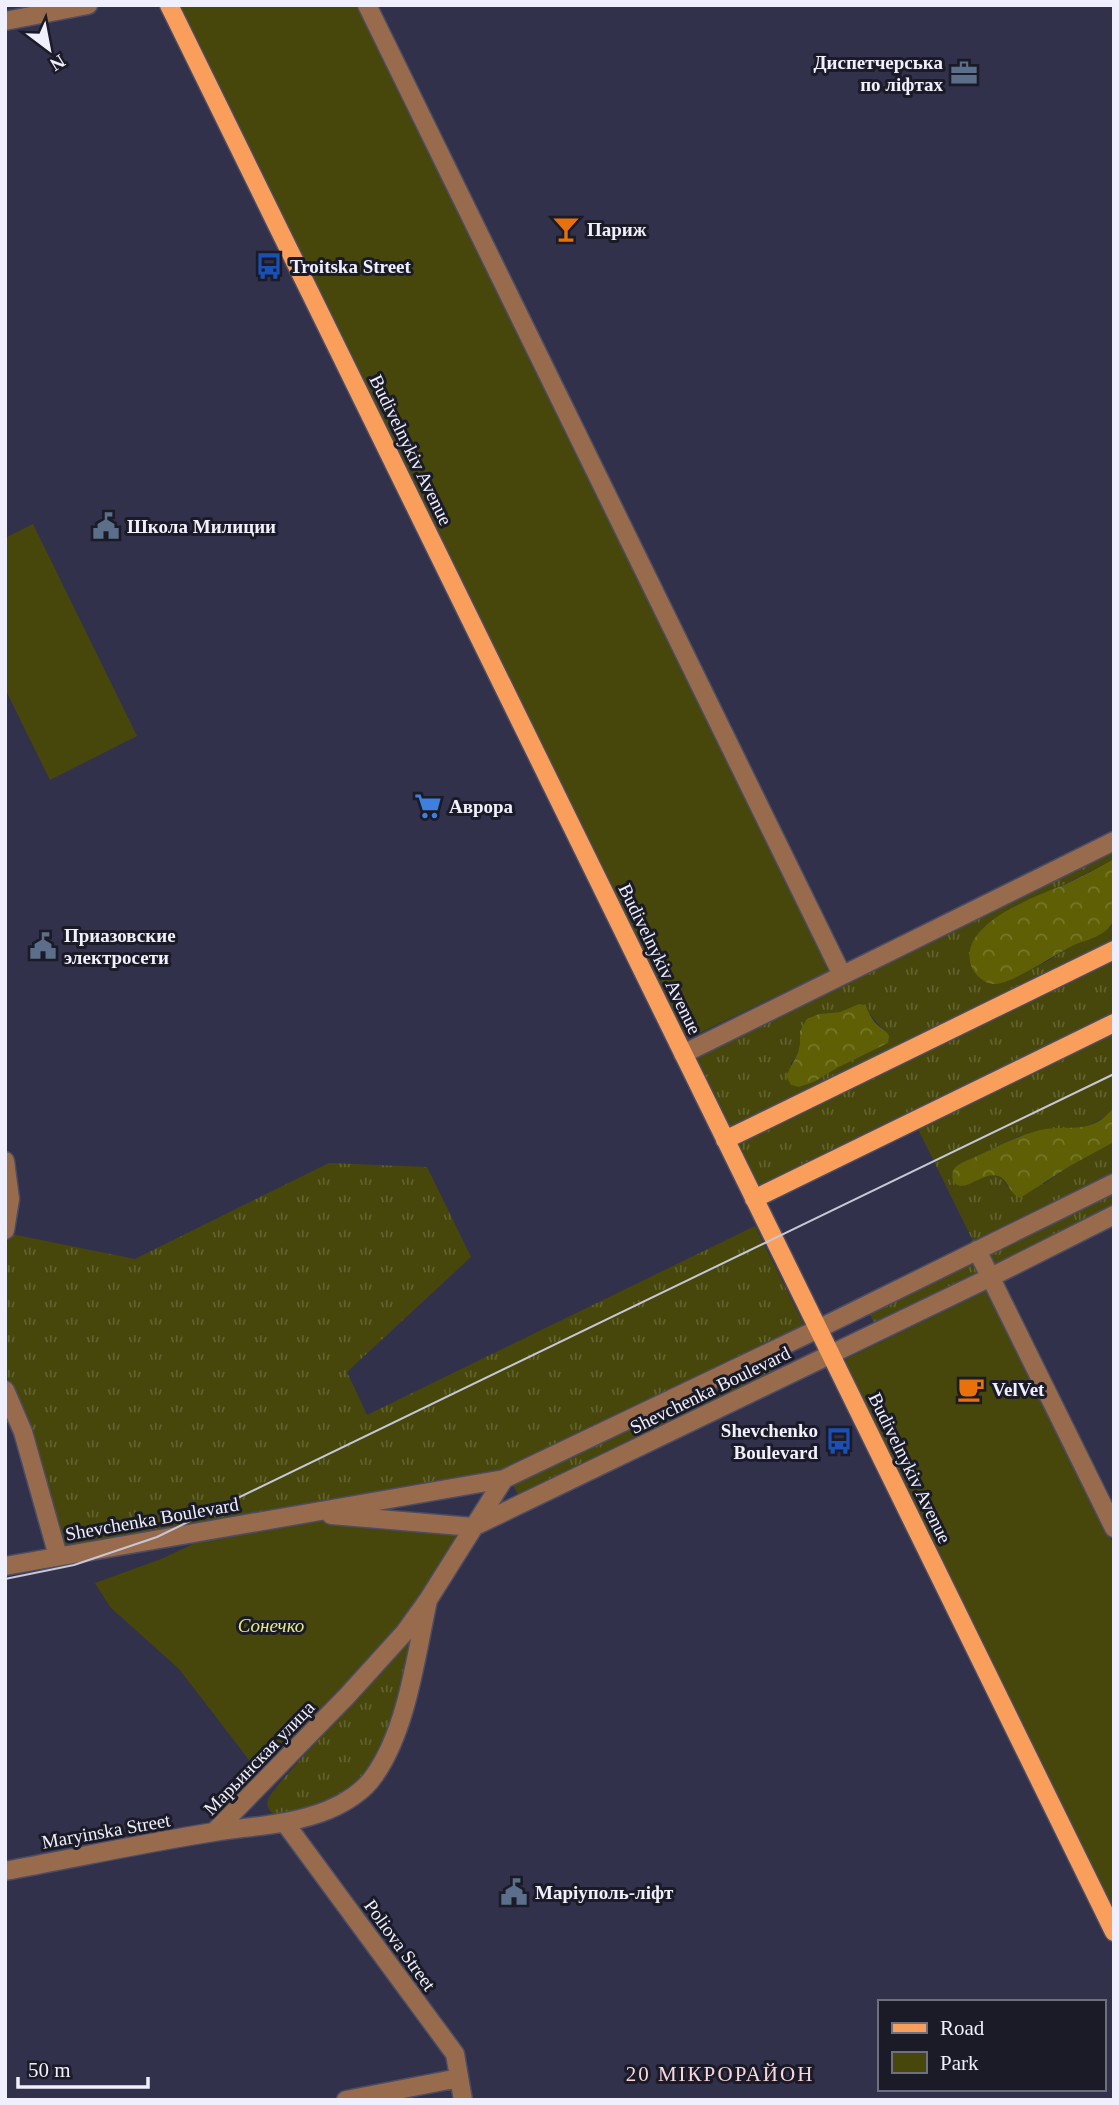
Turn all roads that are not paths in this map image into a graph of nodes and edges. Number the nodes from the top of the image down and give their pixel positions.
1 (88, 5) edge
2 (169, 5) edge
3 (367, 5) edge
4 (5, 21) edge
5 (1114, 841) edge
6 (1114, 950) edge
7 (842, 975) junction
8 (1114, 1023) edge
9 (683, 1054) junction
10 (725, 1140) junction
11 (5, 1161) edge
12 (1114, 1183) edge
13 (754, 1199) junction
14 (1114, 1215) edge
15 (5, 1230) edge
16 (977, 1250) junction
17 (991, 1277) junction
18 (818, 1329) junction
19 (831, 1355) junction
20 (5, 1390) edge
21 (504, 1479) junction
22 (306, 1513) junction
23 (473, 1527) junction
24 (1114, 1528) edge
25 (58, 1556) junction
26 (5, 1566) edge
27 (428, 1600) junction
28 (285, 1823) junction
29 (214, 1832) junction
30 (5, 1871) edge
31 (1114, 1932) edge
32 (459, 2078) junction
33 (346, 2100) edge
34 (463, 2100) edge

1 - 4 street
2 - 9 main road, Budivelnykiv Avenue
3 - 7 street
5 - 7 street
6 - 10 main road
7 - 9 street
8 - 13 main road
9 - 10 main road, Budivelnykiv Avenue
10 - 13 main road, Budivelnykiv Avenue
11 - 15 street
12 - 16 street, Shevchenka Boulevard
13 - 18 main road, Budivelnykiv Avenue
14 - 17 street, Shevchenka Boulevard
16 - 17 street
16 - 18 street, Shevchenka Boulevard
17 - 19 street, Shevchenka Boulevard
17 - 24 street
18 - 19 main road, Budivelnykiv Avenue
18 - 21 street, Shevchenka Boulevard
19 - 23 street, Shevchenka Boulevard
19 - 31 main road, Budivelnykiv Avenue
20 - 25 street
21 - 22 street, Shevchenka Boulevard
21 - 23 street, Марьинская улица
22 - 23 street, Shevchenka Boulevard
22 - 25 street, Shevchenka Boulevard
23 - 27 street, Марьинская улица
25 - 26 street, Shevchenka Boulevard
27 - 28 street, Марьинская улица
27 - 29 street, Марьинская улица
28 - 29 street, Марьинская улица
28 - 32 street, Poliova Street
29 - 30 street, Maryinska Street
32 - 33 street
32 - 34 street, Poliova Street

